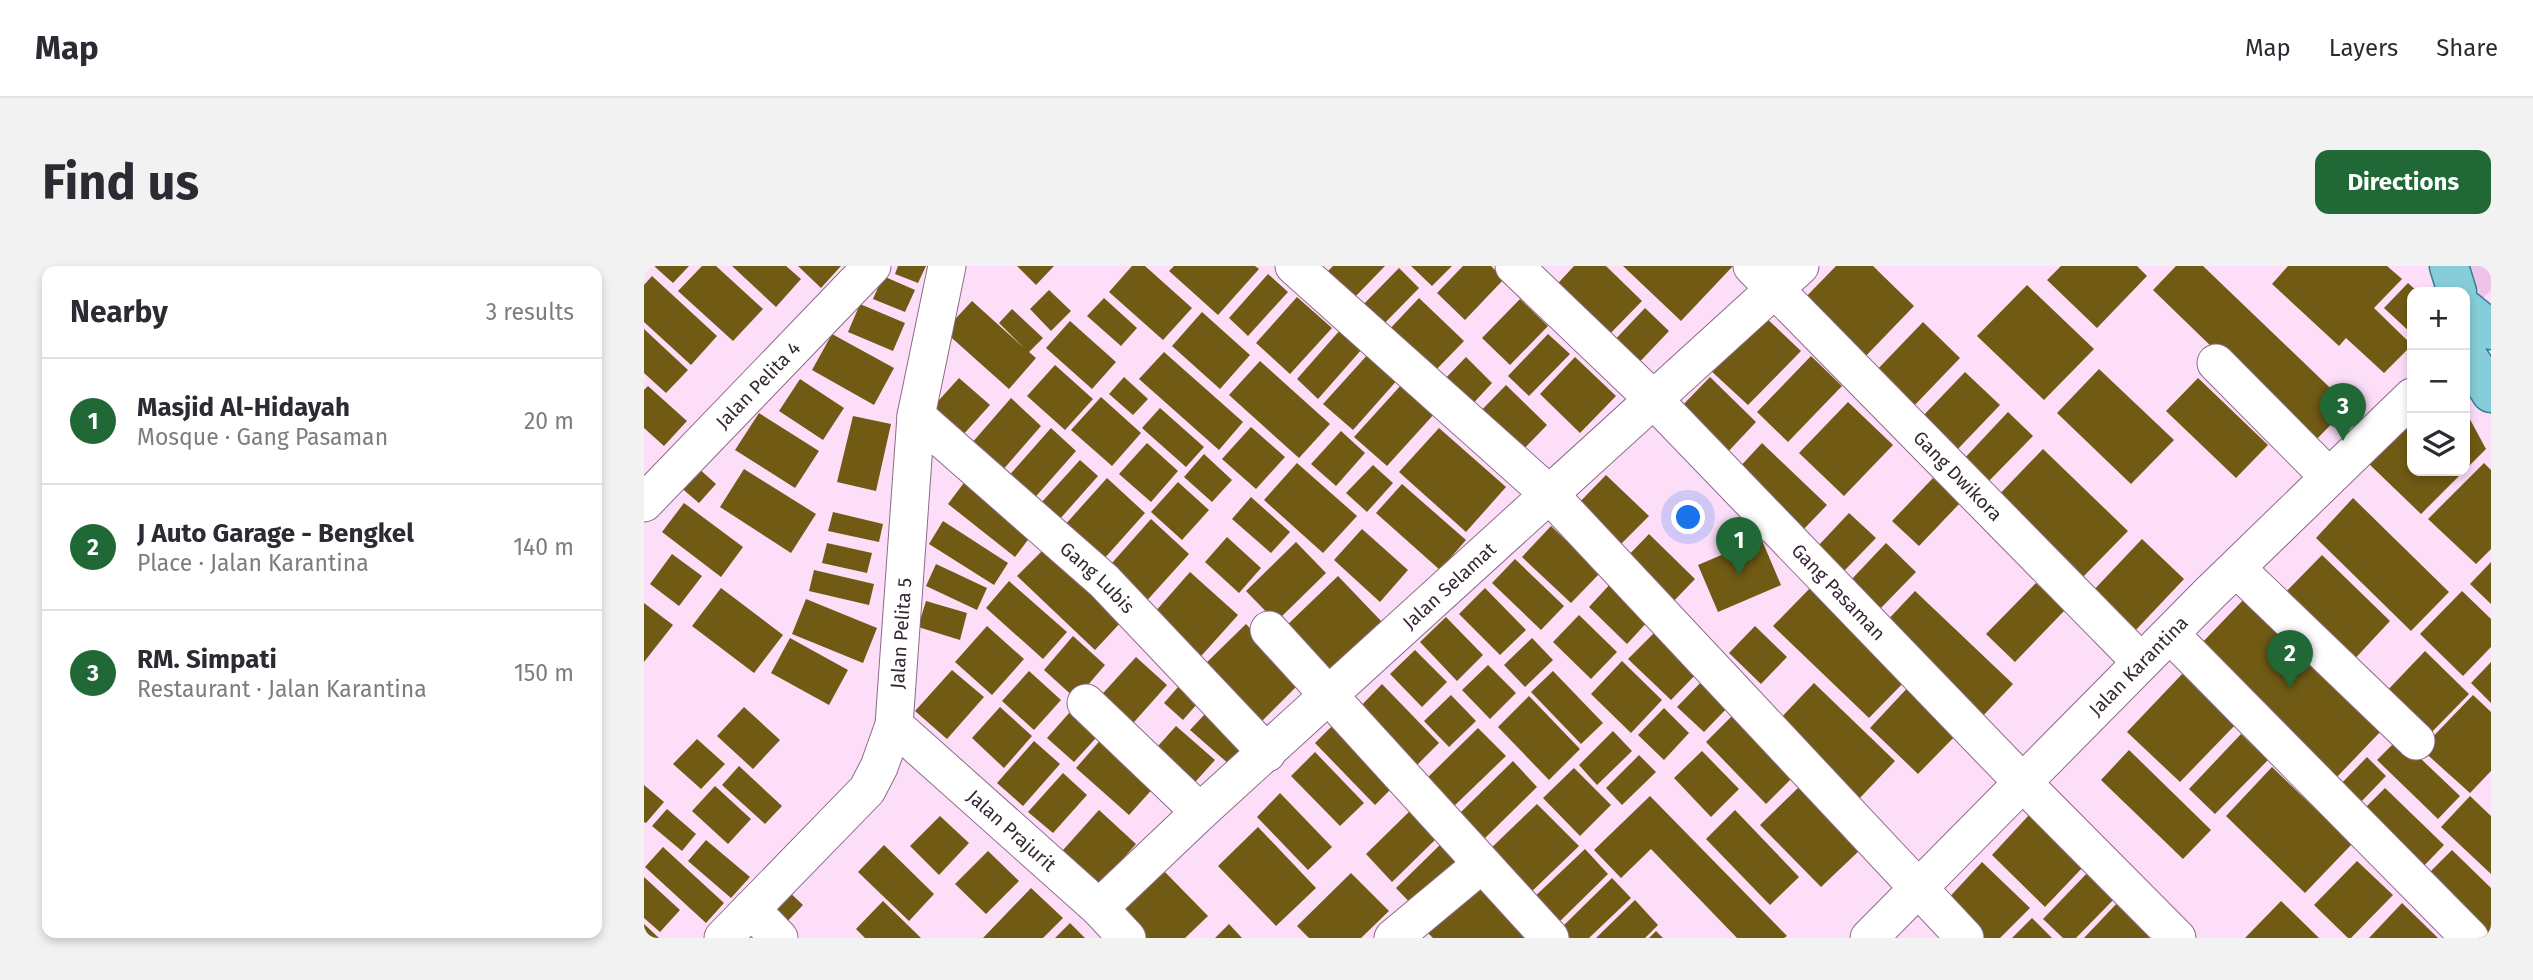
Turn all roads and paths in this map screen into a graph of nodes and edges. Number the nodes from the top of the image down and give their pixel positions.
1 (872, 266) edge
2 (947, 266) edge
3 (1294, 266) edge
4 (1514, 266) edge
5 (1775, 273) edge
6 (2470, 322) edge
7 (2216, 363) dead end
8 (2491, 393) edge
9 (1653, 399) junction
10 (2407, 402) edge
11 (916, 416) junction
12 (2329, 477) junction
13 (1549, 494) junction
14 (644, 503) edge
15 (2237, 569) junction
16 (1269, 630) dead end
17 (2170, 634) junction
18 (2141, 662) junction
19 (1329, 696) junction
20 (1086, 703) dead end
21 (894, 726) junction
22 (2416, 741) dead end
23 (1267, 753) junction
24 (2024, 784) junction
25 (1200, 812) junction
26 (1482, 864) junction
27 (1919, 887) junction
28 (1099, 908) junction
29 (751, 909) junction
30 (723, 938) edge
31 (779, 938) edge
32 (1127, 938) edge
33 (1393, 938) edge
34 (1550, 938) edge
35 (1869, 938) edge
36 (1965, 938) edge
37 (2177, 938) edge
38 (2470, 938) edge

1 - 14 street, Jalan Pelita 4
2 - 11 street, Jalan Pelita 5
3 - 13 street
4 - 9 street, Gang Pasaman
5 - 9 street, Jalan Selamat
5 - 18 street, Gang Dwikora
6 - 8 main road
7 - 12 street
9 - 13 street, Jalan Selamat
9 - 24 street, Gang Pasaman
10 - 12 street, Jalan Karantina
11 - 21 street, Jalan Pelita 5
11 - 23 street, Gang Lubis
12 - 15 street, Jalan Karantina
13 - 19 street, Jalan Selamat
13 - 27 street
15 - 17 street, Jalan Karantina
15 - 22 street
16 - 19 street
17 - 18 street, Jalan Karantina
17 - 38 street
18 - 24 street, Jalan Karantina
19 - 23 street, Jalan Selamat
19 - 26 street
20 - 25 street
21 - 28 street, Jalan Prajurit
21 - 29 street, Jalan Pelita 5
23 - 25 street, Jalan Selamat
24 - 27 street, Jalan Karantina
24 - 37 street, Gang Pasaman
25 - 28 street, Jalan Selamat
26 - 33 street
26 - 34 street
27 - 35 street, Jalan Karantina
27 - 36 street
28 - 32 street, Jalan Prajurit
29 - 30 street, Jalan Pelita 5
29 - 31 street

